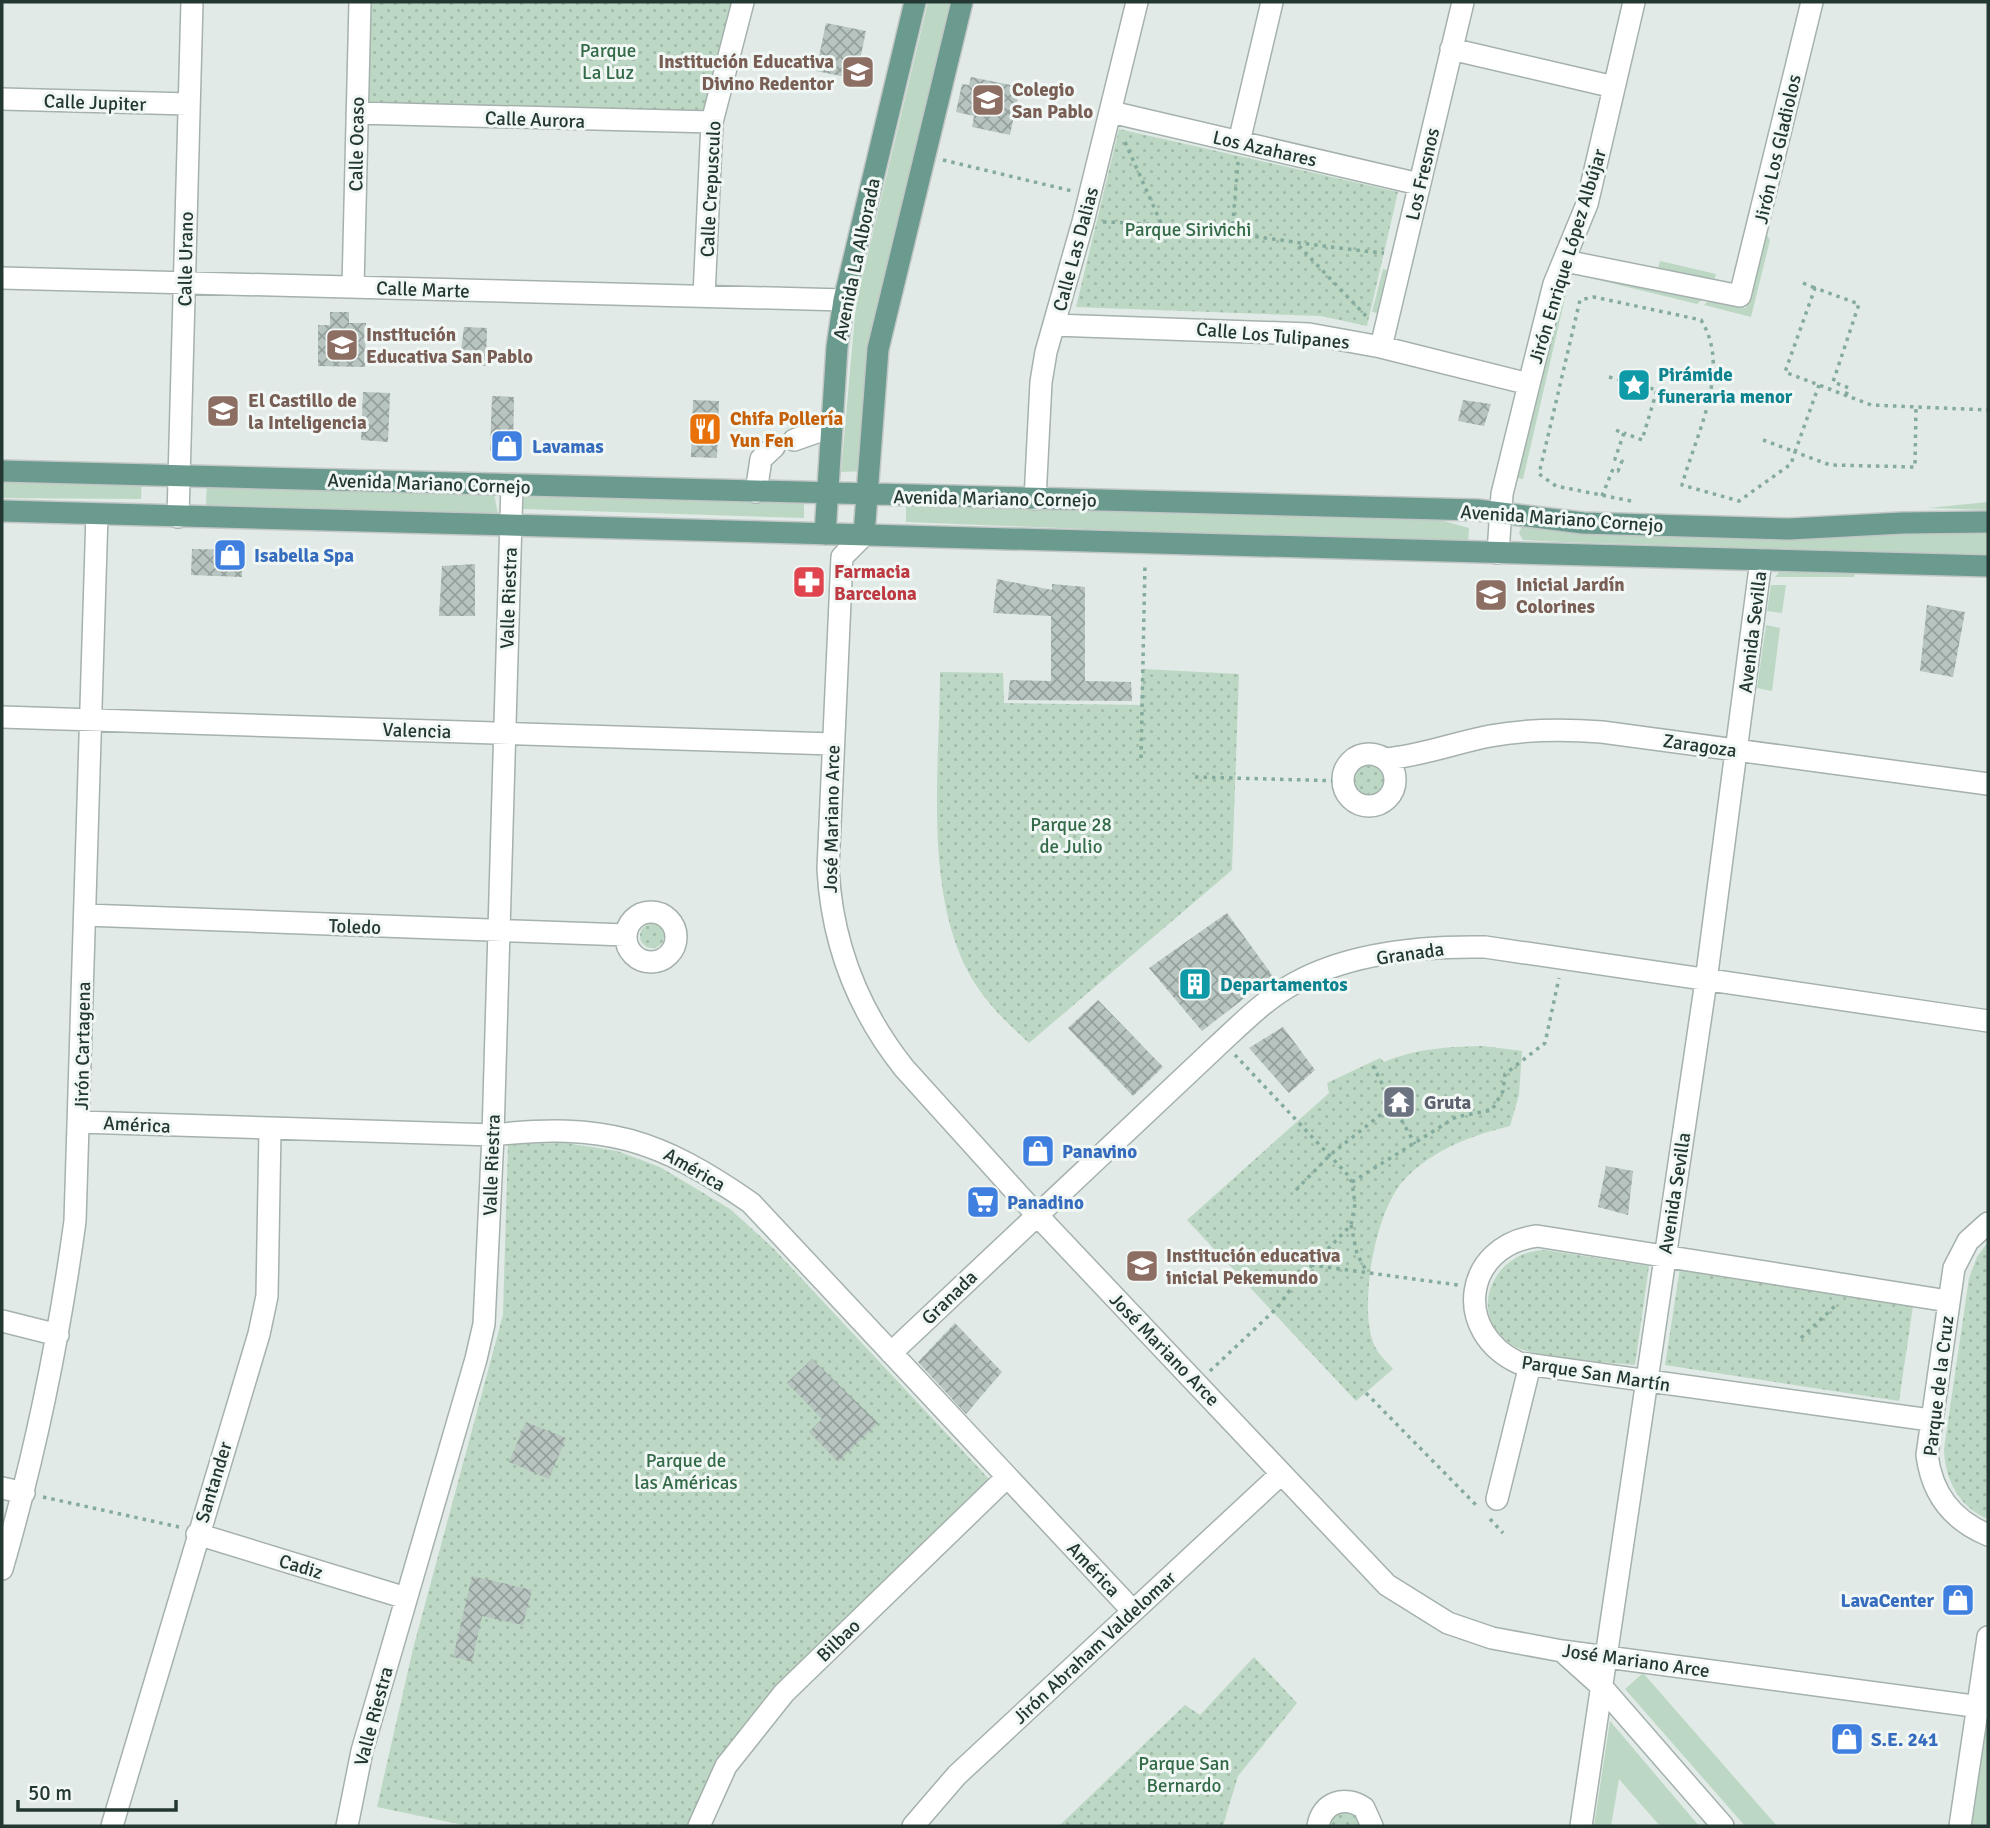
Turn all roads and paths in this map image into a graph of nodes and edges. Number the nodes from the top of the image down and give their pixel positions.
1 (192, 2) edge
2 (360, 2) edge
3 (743, 2) edge
4 (915, 2) edge
5 (962, 2) edge
6 (1137, 2) edge
7 (1272, 2) edge
8 (1462, 2) edge
9 (1634, 2) edge
10 (1812, 2) edge
11 (1451, 50) junction
12 (1614, 88) junction
13 (2, 99) edge
14 (189, 104) junction
15 (1111, 112) junction
16 (357, 113) junction
17 (712, 122) junction
18 (1239, 142) junction
19 (924, 155) junction
20 (1419, 184) junction
21 (1090, 195) junction
22 (1083, 222) junction
23 (1161, 223) junction
24 (1232, 233) junction
25 (1297, 245) junction
26 (1403, 255) junction
27 (1565, 261) junction
28 (2, 278) edge
29 (184, 283) junction
30 (1803, 283) dead end
31 (354, 287) junction
32 (1815, 288) junction
33 (704, 296) junction
34 (1858, 296) dead end
35 (844, 300) junction
36 (1855, 303) junction
37 (1054, 325) junction
38 (1383, 341) junction
39 (1609, 377) dead end
40 (1529, 384) junction
41 (1819, 385) junction
42 (1846, 396) junction
43 (1916, 407) junction
44 (1988, 410) edge
45 (831, 427) junction
46 (1615, 430) dead end
47 (1624, 433) junction
48 (794, 440) dead end
49 (1763, 440) dead end
50 (774, 447) dead end
51 (1795, 452) junction
52 (2, 471) edge
53 (180, 476) junction
54 (512, 485) junction
55 (755, 492) junction
56 (827, 494) junction
57 (867, 495) junction
58 (1602, 496) junction
59 (1035, 499) junction
60 (1739, 501) junction
61 (1640, 502) dead end
62 (1730, 507) dead end
63 (2, 511) edge
64 (1499, 512) junction
65 (97, 514) junction
66 (178, 517) junction
67 (1988, 522) edge
68 (511, 525) junction
69 (825, 534) junction
70 (863, 536) junction
71 (1146, 543) junction
72 (1498, 553) junction
73 (842, 557) junction
74 (1761, 560) junction
75 (1988, 566) edge
76 (2, 717) edge
77 (90, 720) junction
78 (504, 733) junction
79 (833, 744) junction
80 (1738, 750) junction
81 (1141, 758) dead end
82 (1390, 767) junction
83 (1195, 777) dead end
84 (1342, 781) junction
85 (1988, 784) edge
86 (85, 915) junction
87 (497, 932) junction
88 (626, 935) dead end
89 (1563, 959) junction
90 (1706, 981) junction
91 (1988, 1021) edge
92 (1222, 1042) junction
93 (1371, 1062) dead end
94 (1393, 1105) junction
95 (80, 1122) junction
96 (270, 1130) junction
97 (493, 1135) junction
98 (1415, 1144) junction
99 (1330, 1155) junction
100 (1352, 1182) junction
101 (1296, 1190) dead end
102 (1036, 1214) junction
103 (1988, 1223) edge
104 (1351, 1225) junction
105 (1664, 1255) junction
106 (1311, 1265) junction
107 (1367, 1273) junction
108 (1856, 1286) junction
109 (1476, 1287) junction
110 (1948, 1301) junction
111 (2, 1321) edge
112 (58, 1335) junction
113 (1801, 1338) dead end
114 (891, 1353) junction
115 (1530, 1365) junction
116 (1196, 1381) junction
117 (1645, 1381) junction
118 (1366, 1393) dead end
119 (1930, 1420) junction
120 (1281, 1474) junction
121 (1007, 1477) junction
122 (2, 1488) edge
123 (24, 1493) junction
124 (1497, 1499) dead end
125 (1503, 1533) dead end
126 (197, 1534) junction
127 (1988, 1535) edge
128 (2, 1569) edge
129 (406, 1598) junction
130 (1132, 1610) junction
131 (1988, 1637) edge
132 (1562, 1651) junction
133 (1606, 1656) junction
134 (1601, 1686) junction
135 (1983, 1707) edge
136 (112, 1826) edge
137 (347, 1826) edge
138 (699, 1826) edge
139 (913, 1826) edge
140 (1318, 1826) edge
141 (1372, 1826) edge
142 (1581, 1826) edge
143 (1723, 1826) edge
144 (1960, 1826) edge

1 - 14 street, Calle Urano
2 - 16 street, Calle Ocaso
3 - 17 street, Calle Crepusculo
4 - 35 main road, Avenida La Alborada
5 - 19 main road, Avenida La Alborada
6 - 15 street, Calle Las Dalias
7 - 18 street
8 - 11 street, Los Fresnos
9 - 12 street, Jirón Enrique López Albújar
10 - 27 street, Jirón Los Gladiolos
11 - 12 street
11 - 20 street, Los Fresnos
12 - 27 street, Jirón Enrique López Albújar
13 - 14 street, Calle Jupiter
14 - 29 street, Calle Urano
15 - 18 street, Los Azahares
15 - 21 street, Calle Las Dalias
15 - 23 path
16 - 17 street, Calle Aurora
16 - 31 street, Calle Ocaso
17 - 33 street, Calle Crepusculo
18 - 20 street, Los Azahares
18 - 24 path
19 - 21 path
19 - 57 main road, Avenida La Alborada
20 - 26 street, Los Fresnos
21 - 22 street, Calle Las Dalias
22 - 23 path
22 - 37 street, Calle Las Dalias
23 - 24 path
24 - 25 path
25 - 26 path
25 - 38 path
26 - 38 street, Los Fresnos
27 - 40 street, Jirón Enrique López Albújar
28 - 29 street, Calle Marte
29 - 31 street, Calle Marte
29 - 53 street, Calle Urano
30 - 32 path
31 - 33 street, Calle Marte
32 - 36 path
32 - 41 path
33 - 35 street, Calle Marte
34 - 36 path
35 - 45 main road, Avenida La Alborada
36 - 42 path
37 - 38 street, Calle Los Tulipanes
37 - 59 street, Calle Las Dalias
38 - 40 street, Calle Los Tulipanes
39 - 47 path
40 - 64 street, Jirón Enrique López Albújar
41 - 42 path
41 - 51 path
42 - 43 path
43 - 44 path
43 - 51 path
45 - 48 street
45 - 56 main road, Avenida La Alborada
46 - 47 path
47 - 58 path
49 - 51 path
50 - 55 street
51 - 60 path
52 - 53 main road, Avenida Mariano Cornejo
53 - 54 main road, Avenida Mariano Cornejo
53 - 66 street, Calle Urano
54 - 55 main road, Avenida Mariano Cornejo
54 - 68 street, Valle Riestra
55 - 56 main road, Avenida Mariano Cornejo
56 - 57 main road, Avenida Mariano Cornejo
56 - 69 main road, Avenida La Alborada
57 - 59 main road, Avenida Mariano Cornejo
57 - 70 main road, Avenida La Alborada
58 - 60 path
58 - 61 path
59 - 64 main road, Avenida Mariano Cornejo
60 - 62 path
63 - 65 main road, Avenida Mariano Cornejo
64 - 67 main road, Avenida Mariano Cornejo
64 - 72 street, Jirón Enrique López Albújar
65 - 66 main road, Avenida Mariano Cornejo
65 - 77 street, Jirón Cartagena
66 - 68 main road, Avenida Mariano Cornejo
68 - 69 main road, Avenida Mariano Cornejo
68 - 78 street, Valle Riestra
69 - 70 main road, Avenida Mariano Cornejo
69 - 73 street
70 - 71 main road, Avenida Mariano Cornejo
70 - 73 street
71 - 72 main road, Avenida Mariano Cornejo
71 - 81 path
72 - 74 main road, Avenida Mariano Cornejo
73 - 79 street, José Mariano Arce
74 - 75 main road, Avenida Mariano Cornejo
74 - 80 street, Avenida Sevilla
76 - 77 street, Valencia
77 - 78 street, Valencia
77 - 86 street, Jirón Cartagena
78 - 79 street, Valencia
78 - 87 street, Valle Riestra
79 - 102 street, José Mariano Arce
80 - 82 street, Zaragoza
80 - 85 street, Zaragoza
80 - 90 street, Avenida Sevilla
82 - 84 street
82 - 84 street
83 - 84 path
86 - 87 street, Toledo
86 - 95 street, Jirón Cartagena
87 - 88 street, Toledo
87 - 97 street, Valle Riestra
89 - 90 street, Granada
89 - 92 street, Granada
89 - 98 path
90 - 91 street, Granada
90 - 105 street, Avenida Sevilla
92 - 99 path
92 - 102 street, Granada
93 - 94 path
94 - 98 path
94 - 99 path
95 - 96 street, América
95 - 112 street, Jirón Cartagena
96 - 97 street, América
96 - 126 street, Santander
97 - 114 street, América
97 - 129 street, Valle Riestra
98 - 100 path
99 - 100 path
99 - 101 path
100 - 104 path
102 - 114 street, Granada
102 - 116 street, José Mariano Arce
103 - 110 street, Parque de la Cruz
104 - 106 path
104 - 107 path
105 - 108 street
105 - 109 street
105 - 117 street, Avenida Sevilla
106 - 107 path
106 - 116 path
107 - 109 path
108 - 110 street
108 - 113 path
109 - 115 street, Parque San Martín
110 - 119 street, Parque de la Cruz
111 - 112 street
112 - 123 street, Jirón Cartagena
114 - 121 street, América
115 - 117 street, Parque San Martín
115 - 124 street
116 - 120 street, José Mariano Arce
117 - 119 street, Parque San Martín
117 - 133 street, Avenida Sevilla
118 - 125 path
119 - 127 street, Parque de la Cruz
120 - 130 street, Jirón Abraham Valdelomar
120 - 132 street, José Mariano Arce
121 - 130 street, América
121 - 138 street, Bilbao
122 - 123 street
123 - 126 path
123 - 128 street, Jirón Cartagena
126 - 129 street, Cadiz
126 - 136 street, Santander
129 - 137 street, Valle Riestra
130 - 139 street, Jirón Abraham Valdelomar
131 - 135 street
132 - 133 street, José Mariano Arce
132 - 134 street
133 - 134 street, Avenida Sevilla
133 - 135 street, José Mariano Arce
134 - 142 street, Avenida Sevilla
134 - 143 street
135 - 144 street
140 - 141 street

